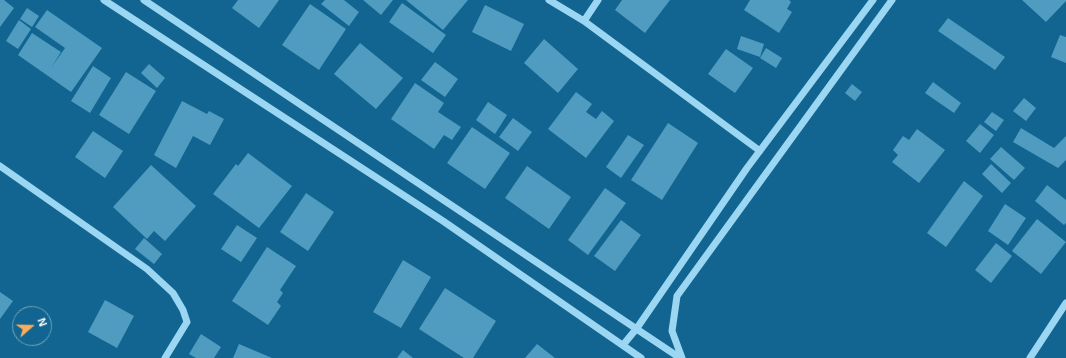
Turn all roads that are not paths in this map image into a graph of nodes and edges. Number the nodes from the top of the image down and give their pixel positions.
1 (104, 0) edge
2 (144, 0) edge
3 (549, 0) edge
4 (598, 0) edge
5 (873, 0) edge
6 (892, 0) edge
7 (584, 20) junction
8 (760, 151) junction
9 (0, 166) edge
10 (1066, 303) edge
11 (637, 328) junction
12 (623, 345) junction
13 (165, 358) edge
14 (641, 358) edge
15 (681, 358) edge
16 (1030, 358) edge

1 - 12 street
2 - 11 street
3 - 7 street
4 - 7 street
5 - 8 street
6 - 15 street
7 - 8 street
8 - 11 street
9 - 13 street
10 - 16 street
11 - 12 street
11 - 15 street
12 - 14 street

